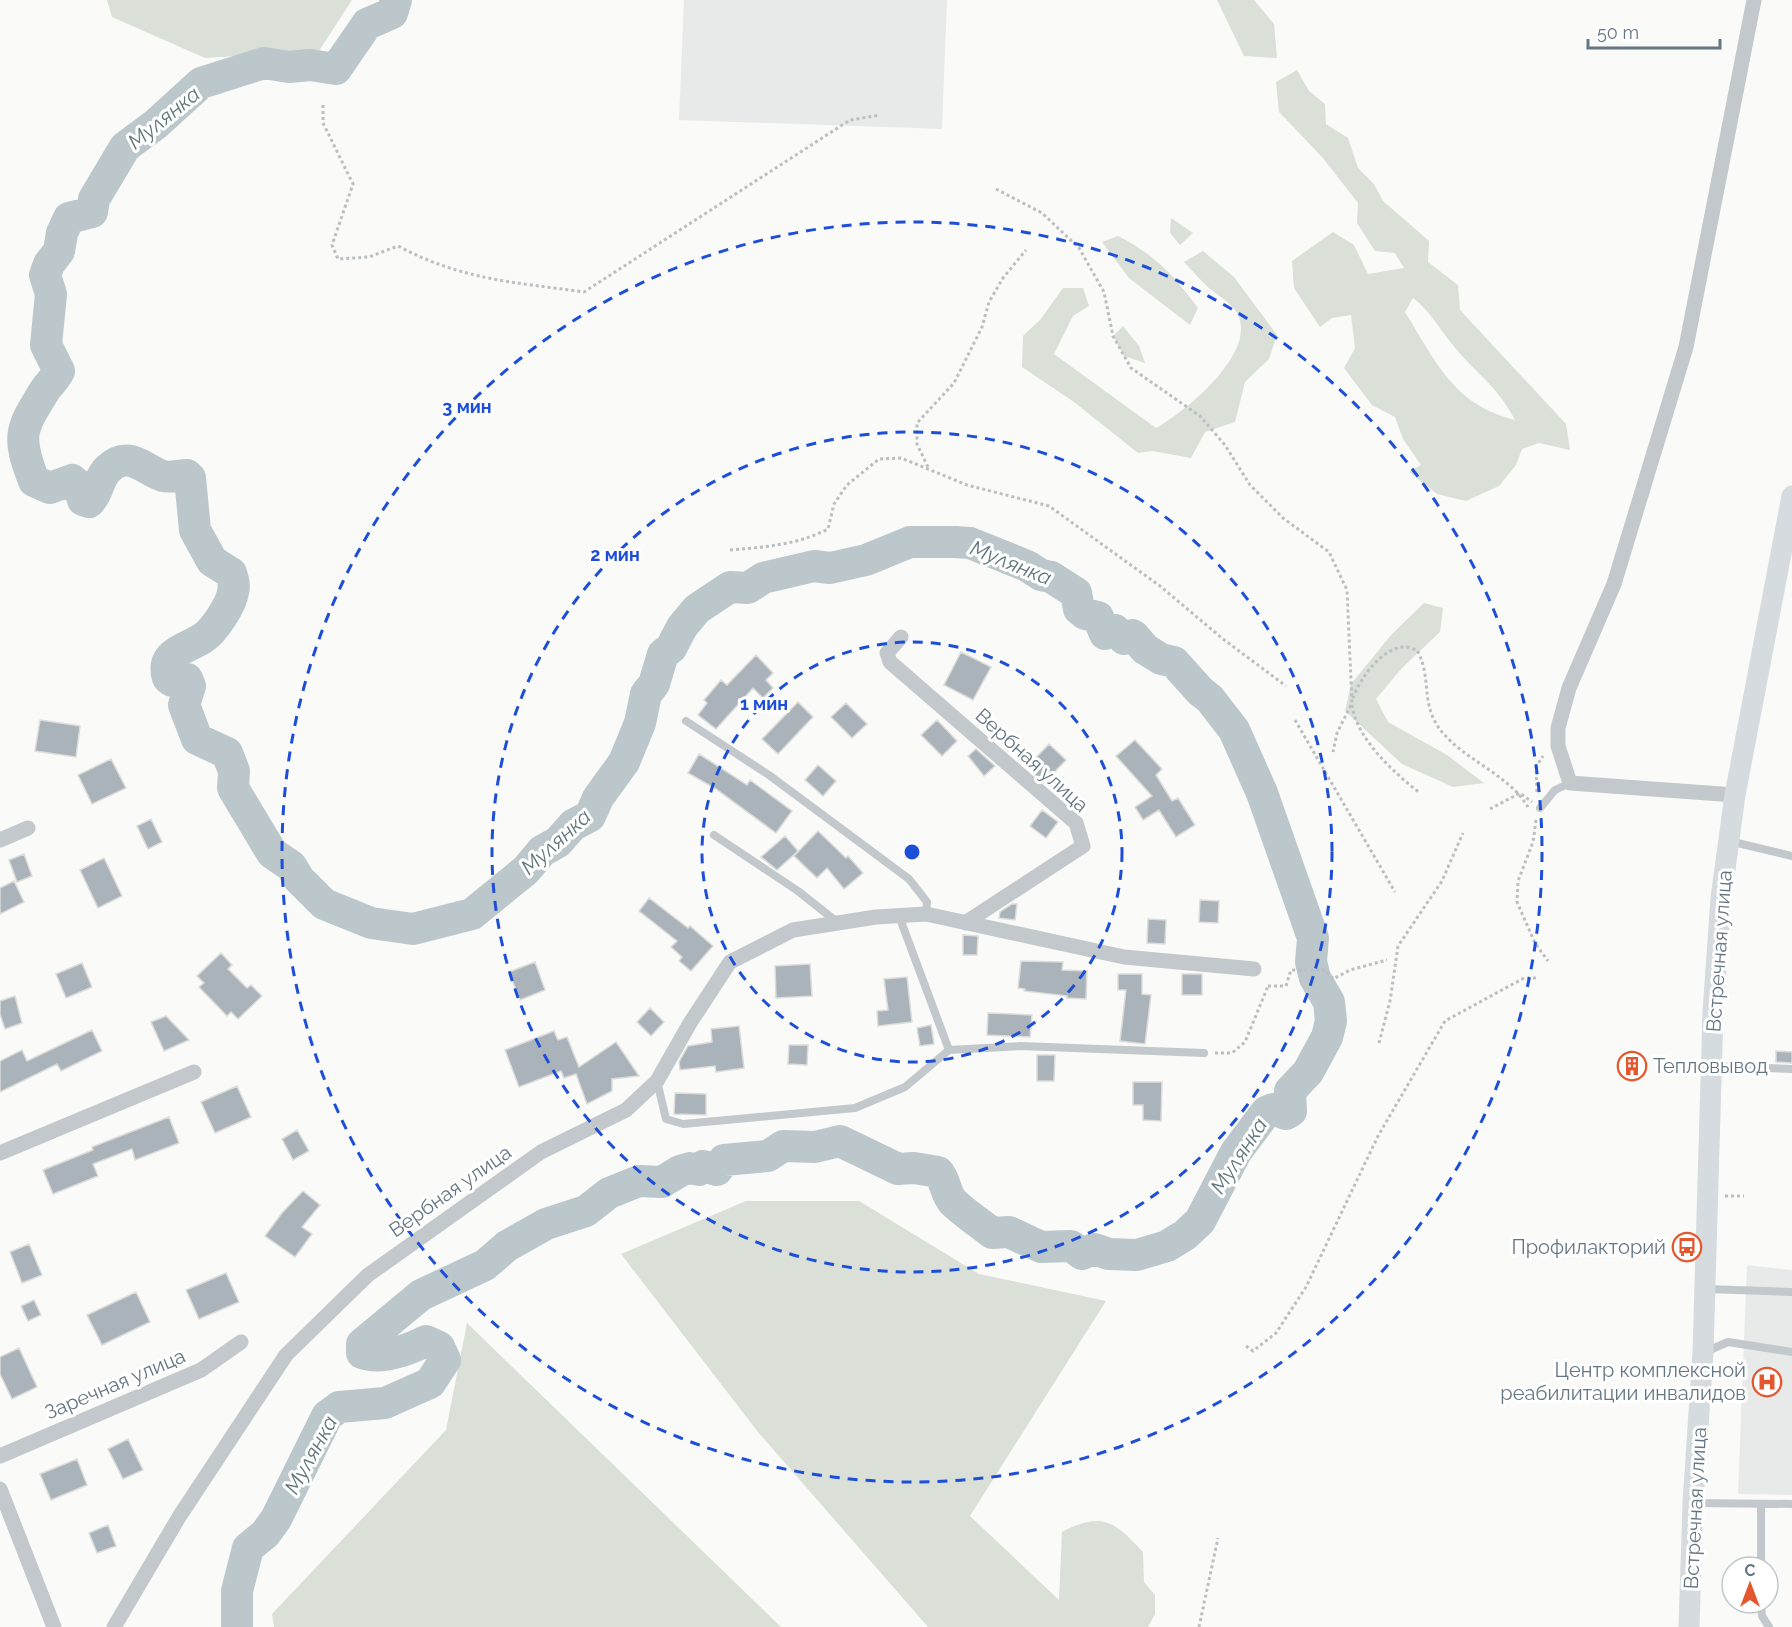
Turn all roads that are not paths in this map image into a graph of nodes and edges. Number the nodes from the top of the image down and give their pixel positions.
1 (1754, 0) edge
2 (1792, 496) edge
3 (901, 637) dead end
4 (686, 721) dead end
5 (1570, 783) junction
6 (1735, 795) junction
7 (1540, 808) road end
8 (28, 828) dead end
9 (714, 835) dead end
10 (0, 840) edge
11 (1729, 841) junction
12 (1792, 856) edge
13 (926, 914) junction
14 (899, 916) junction
15 (838, 923) junction
16 (965, 923) junction
17 (1254, 969) dead end
18 (949, 1050) junction
19 (1204, 1053) road end
20 (1712, 1066) junction
21 (1792, 1069) edge
22 (194, 1072) dead end
23 (657, 1081) junction
24 (0, 1153) edge
25 (1706, 1289) junction
26 (1792, 1292) edge
27 (241, 1342) dead end
28 (1703, 1352) junction
29 (1792, 1352) edge
30 (0, 1456) edge
31 (0, 1489) edge
32 (1693, 1503) junction
33 (1761, 1504) junction
34 (1792, 1504) edge
35 (1761, 1555) edge
36 (54, 1627) edge
37 (114, 1627) edge
38 (1689, 1627) edge

1 - 5 street
2 - 6 main road, Встречная улица
3 - 16 street, Вербная улица
4 - 13 lane
5 - 6 street
5 - 7 lane
6 - 11 main road, Встречная улица
8 - 10 street
9 - 15 lane
11 - 12 lane
11 - 20 main road, Встречная улица
13 - 14 street, Вербная улица
13 - 16 street, Вербная улица
14 - 15 street, Вербная улица
14 - 18 lane
15 - 23 street, Вербная улица
16 - 17 street, Вербная улица
18 - 19 lane
18 - 23 lane
20 - 21 lane
20 - 25 main road, Встречная улица
22 - 24 street
23 - 37 street, Вербная улица
25 - 26 lane
25 - 28 main road, Встречная улица
27 - 30 street, Заречная улица
28 - 29 lane
28 - 32 main road, Встречная улица
31 - 36 street
32 - 33 lane
32 - 38 main road, Встречная улица
33 - 34 lane
33 - 35 lane

